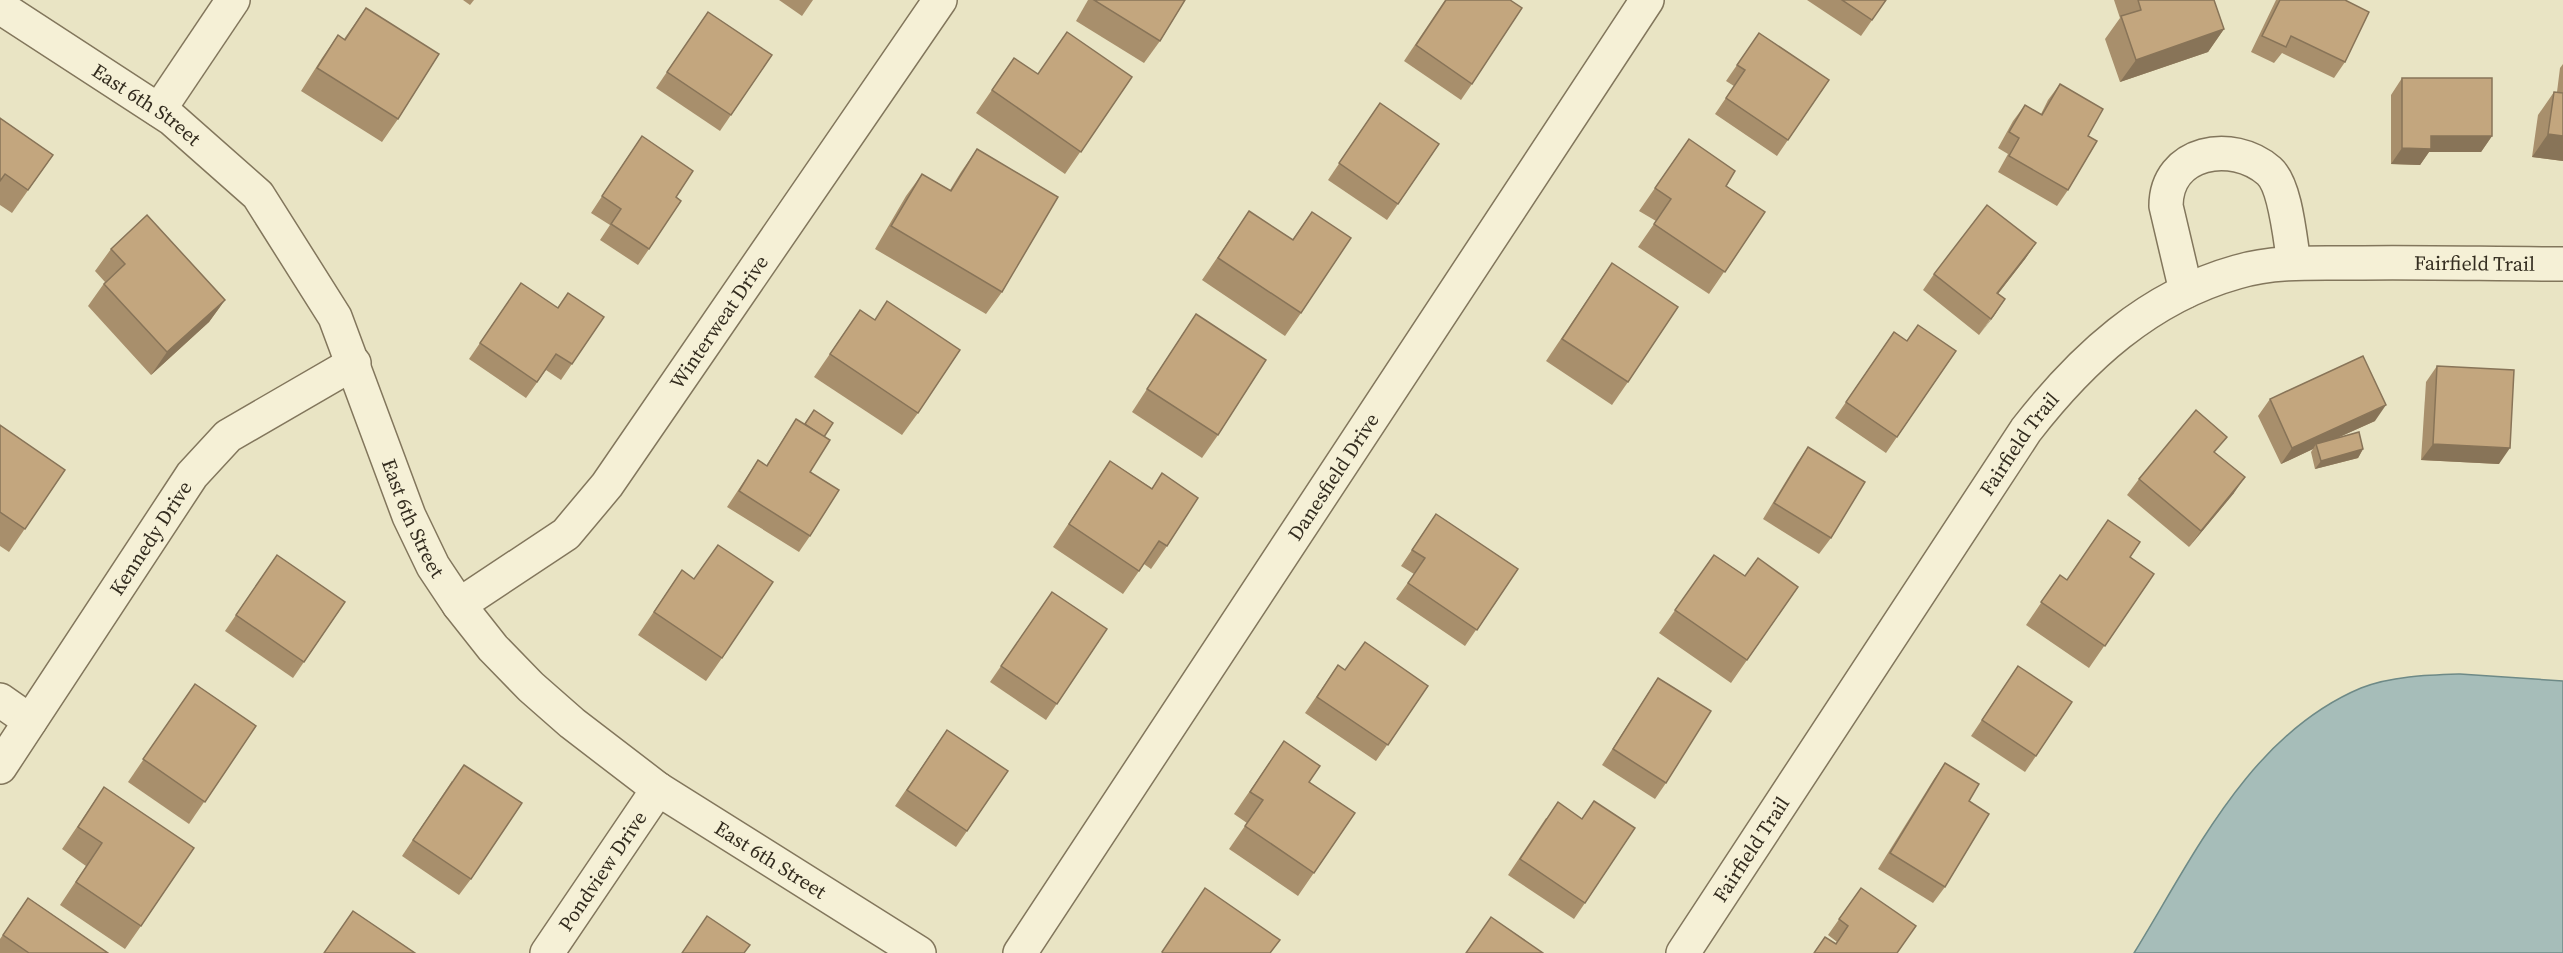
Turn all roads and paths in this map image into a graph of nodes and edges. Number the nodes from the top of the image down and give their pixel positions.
1 (232, 0) edge
2 (940, 0) edge
3 (1647, 0) edge
4 (0, 7) edge
5 (159, 110) junction
6 (2294, 263) junction
7 (2563, 264) edge
8 (2186, 291) junction
9 (354, 363) junction
10 (459, 604) junction
11 (0, 700) edge
12 (30, 721) junction
13 (0, 767) edge
14 (658, 789) junction
15 (547, 953) edge
16 (919, 953) edge
17 (1020, 953) edge
18 (1683, 953) edge

1 - 5 street
2 - 10 street, Winterweat Drive
3 - 17 street, Danesfield Drive
4 - 5 street, East 6th Street
5 - 9 street, East 6th Street
6 - 7 street, Fairfield Trail
6 - 8 street, Fairfield Trail
6 - 8 street
8 - 18 street, Fairfield Trail
9 - 10 street, East 6th Street
9 - 12 street, Kennedy Drive
10 - 14 street, East 6th Street
11 - 12 street
12 - 13 street, Kennedy Drive
14 - 15 street, Pondview Drive
14 - 16 street, East 6th Street

